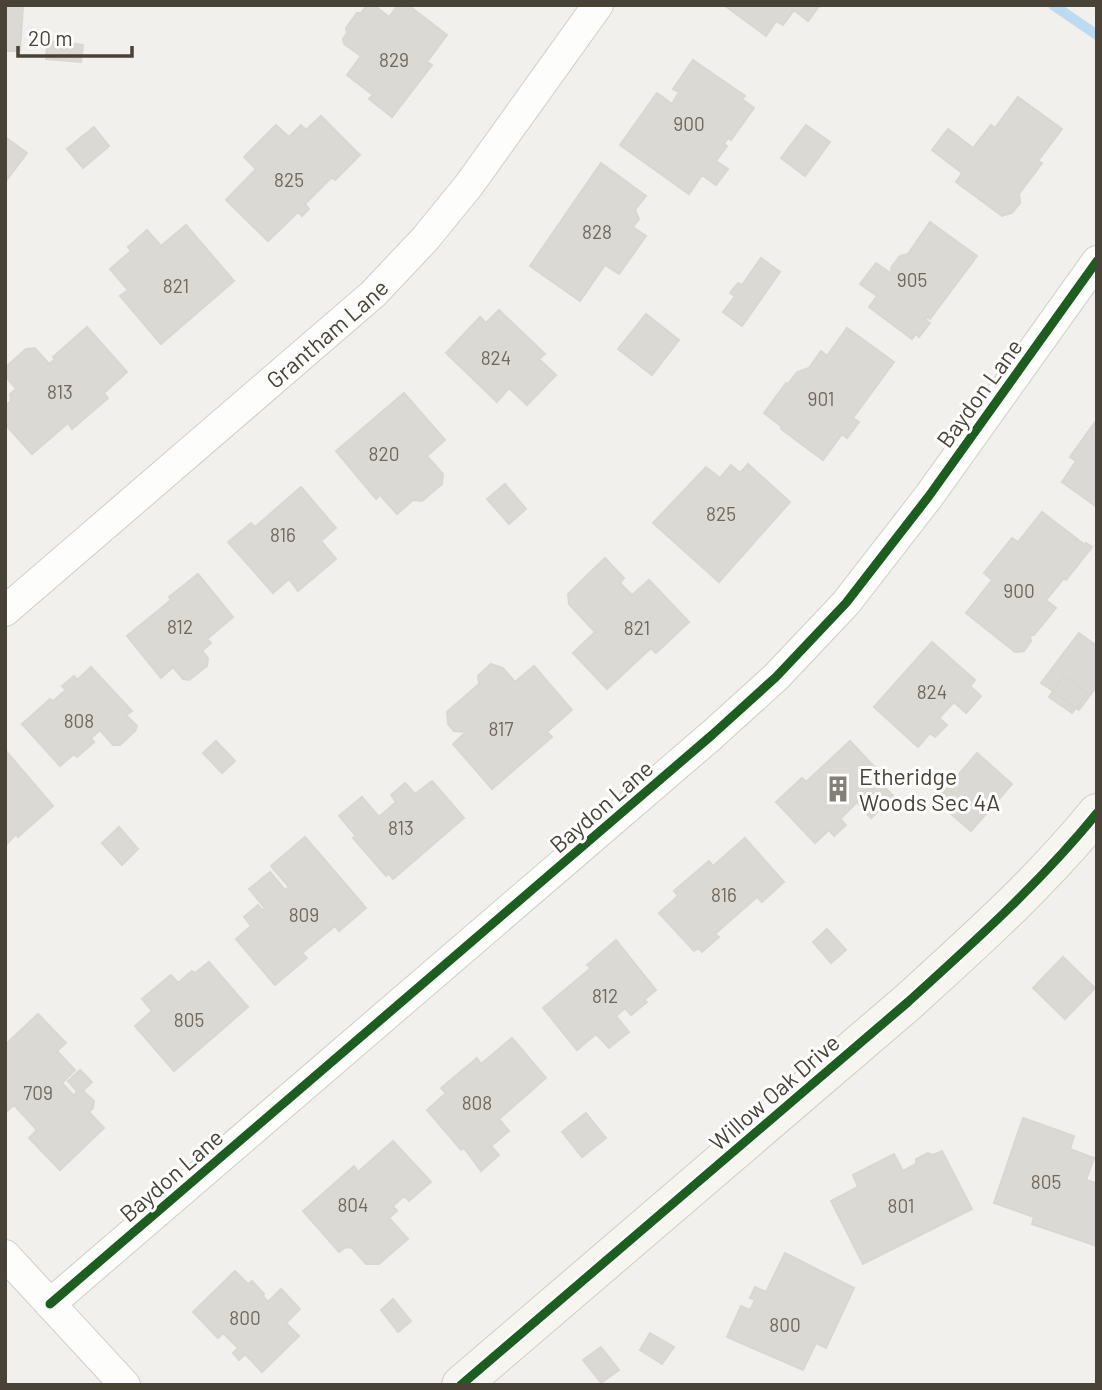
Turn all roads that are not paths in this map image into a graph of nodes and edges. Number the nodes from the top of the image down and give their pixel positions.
1 (598, 5) edge
2 (1097, 261) edge
3 (5, 611) edge
4 (1097, 813) edge
5 (5, 1255) edge
6 (50, 1304) junction
7 (125, 1385) edge
8 (461, 1385) edge

1 - 3 street, Grantham Lane
2 - 6 street, Baydon Lane
4 - 8 street, Willow Oak Drive
5 - 6 street
6 - 7 street

